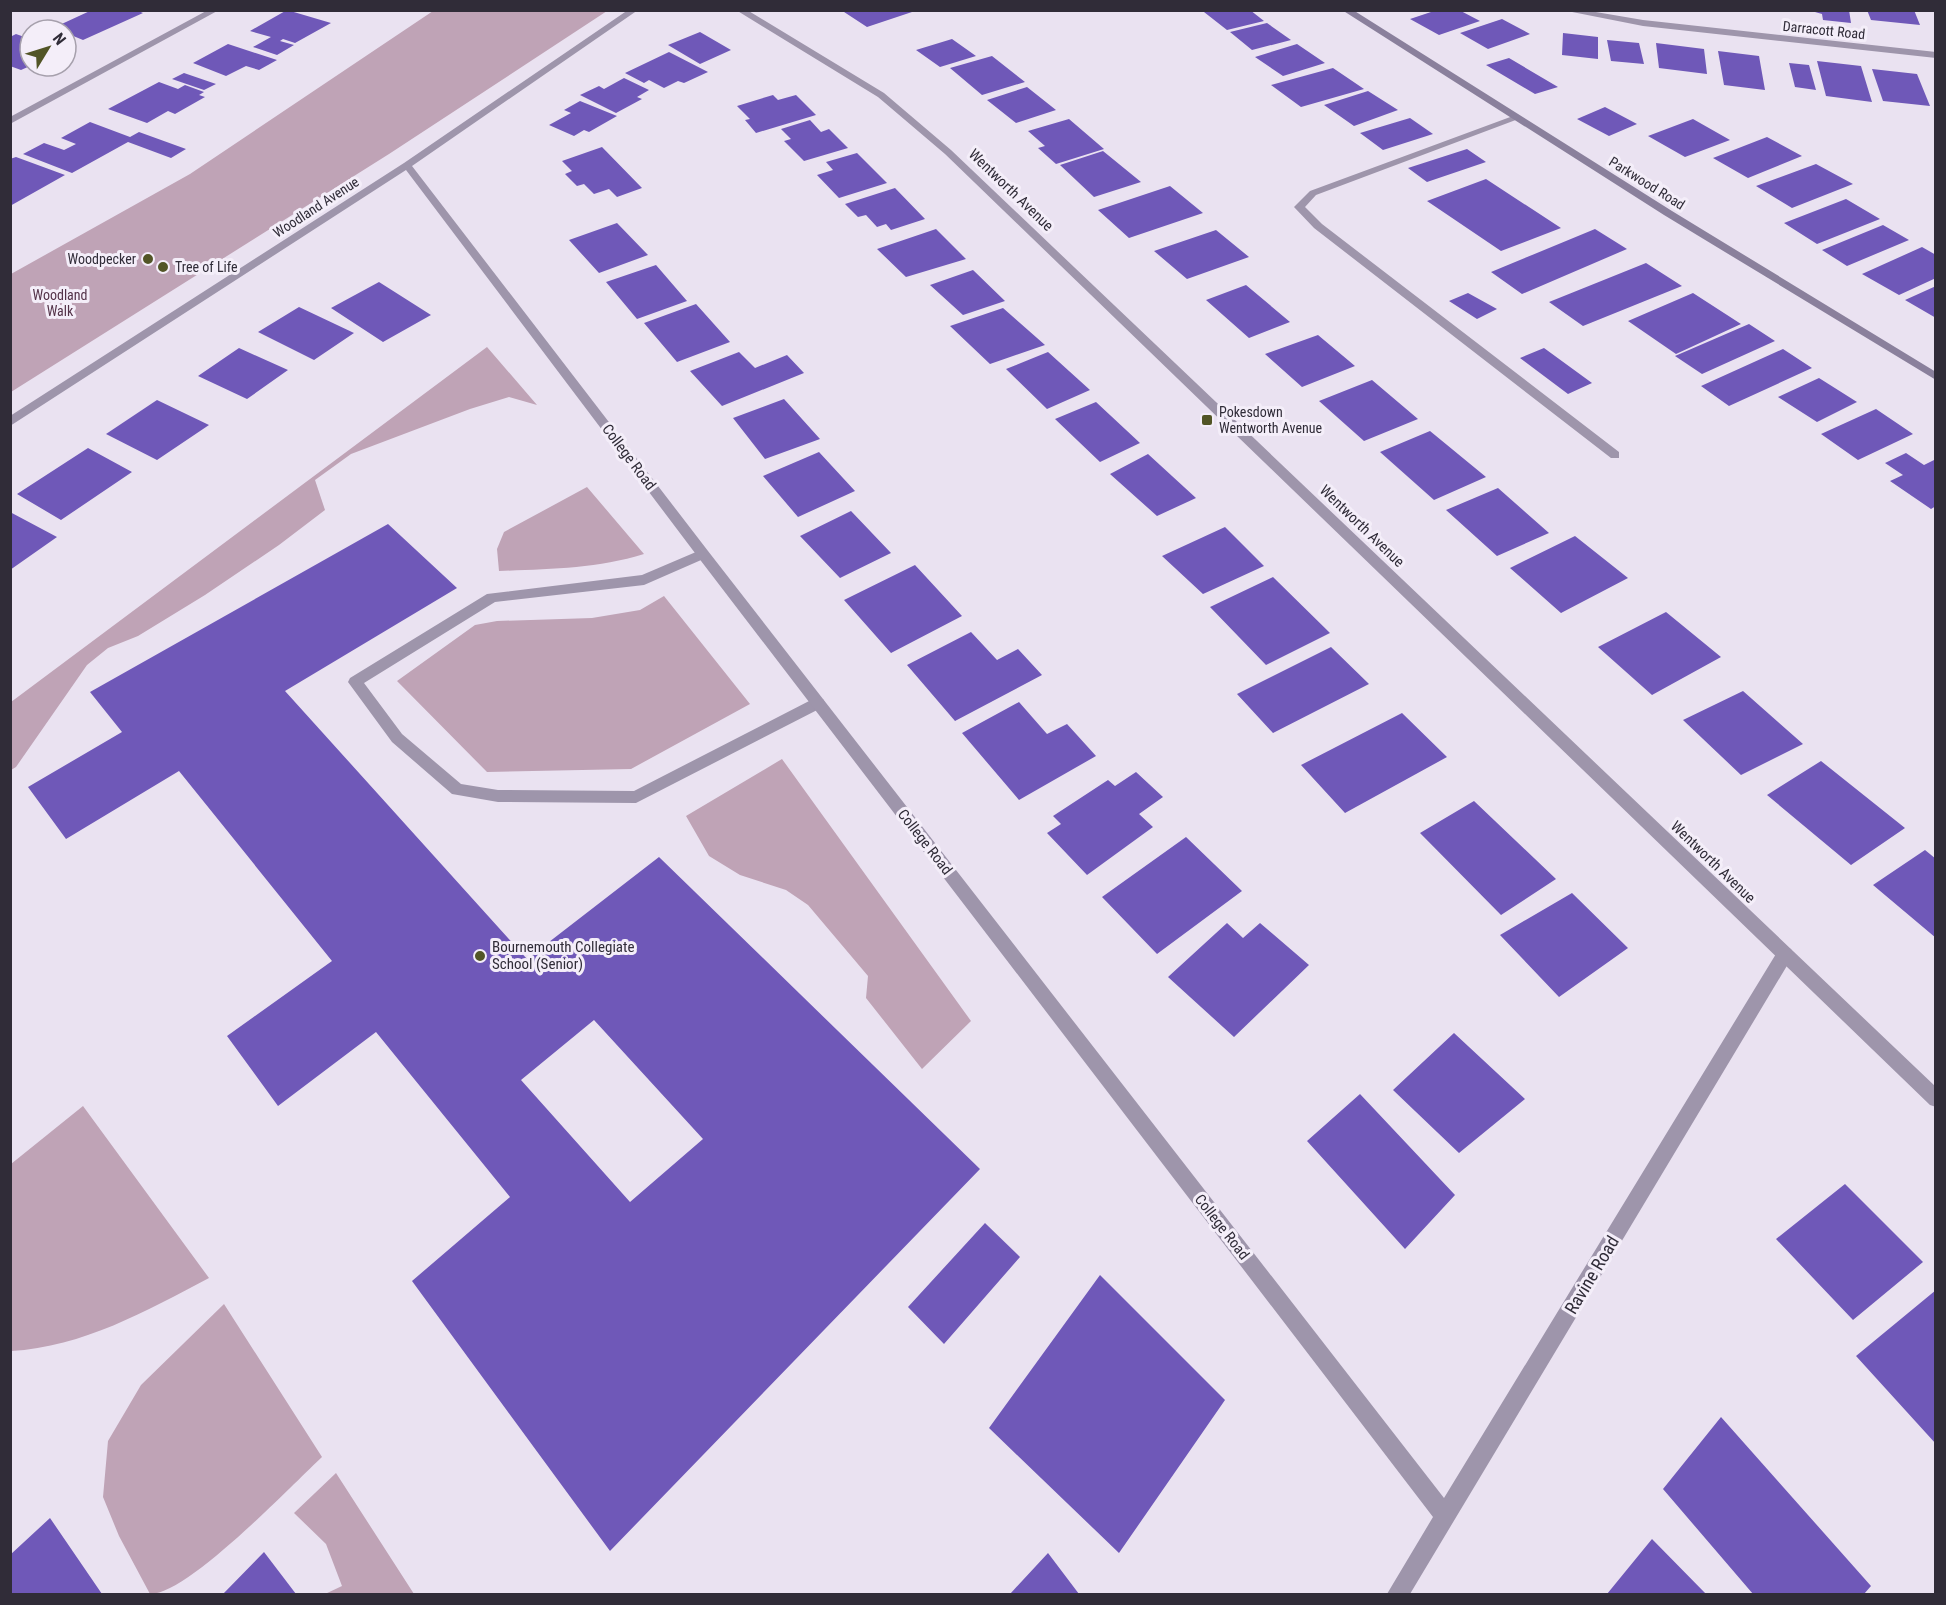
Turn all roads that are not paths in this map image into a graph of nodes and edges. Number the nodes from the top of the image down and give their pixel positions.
1 (216, 10) edge
2 (634, 10) edge
3 (740, 10) edge
4 (1346, 10) edge
5 (1566, 10) edge
6 (1935, 55) edge
7 (1516, 118) junction
8 (10, 121) edge
9 (407, 165) junction
10 (1935, 376) edge
11 (10, 422) edge
12 (1615, 455) dead end
13 (703, 554) junction
14 (818, 703) junction
15 (1785, 954) junction
16 (1935, 1099) edge
17 (1446, 1517) junction
18 (1398, 1594) edge

1 - 8 street
2 - 9 street, Woodland Avenue
3 - 15 street, Wentworth Avenue
4 - 7 main road, Parkwood Road
5 - 6 street, Darracott Road
7 - 10 main road, Parkwood Road
7 - 12 street
9 - 11 street, Woodland Avenue
9 - 13 street, College Road
13 - 14 street, College Road
13 - 14 street
14 - 17 street, College Road
15 - 16 street, Wentworth Avenue
15 - 17 street, Ravine Road
17 - 18 street, Ravine Road

